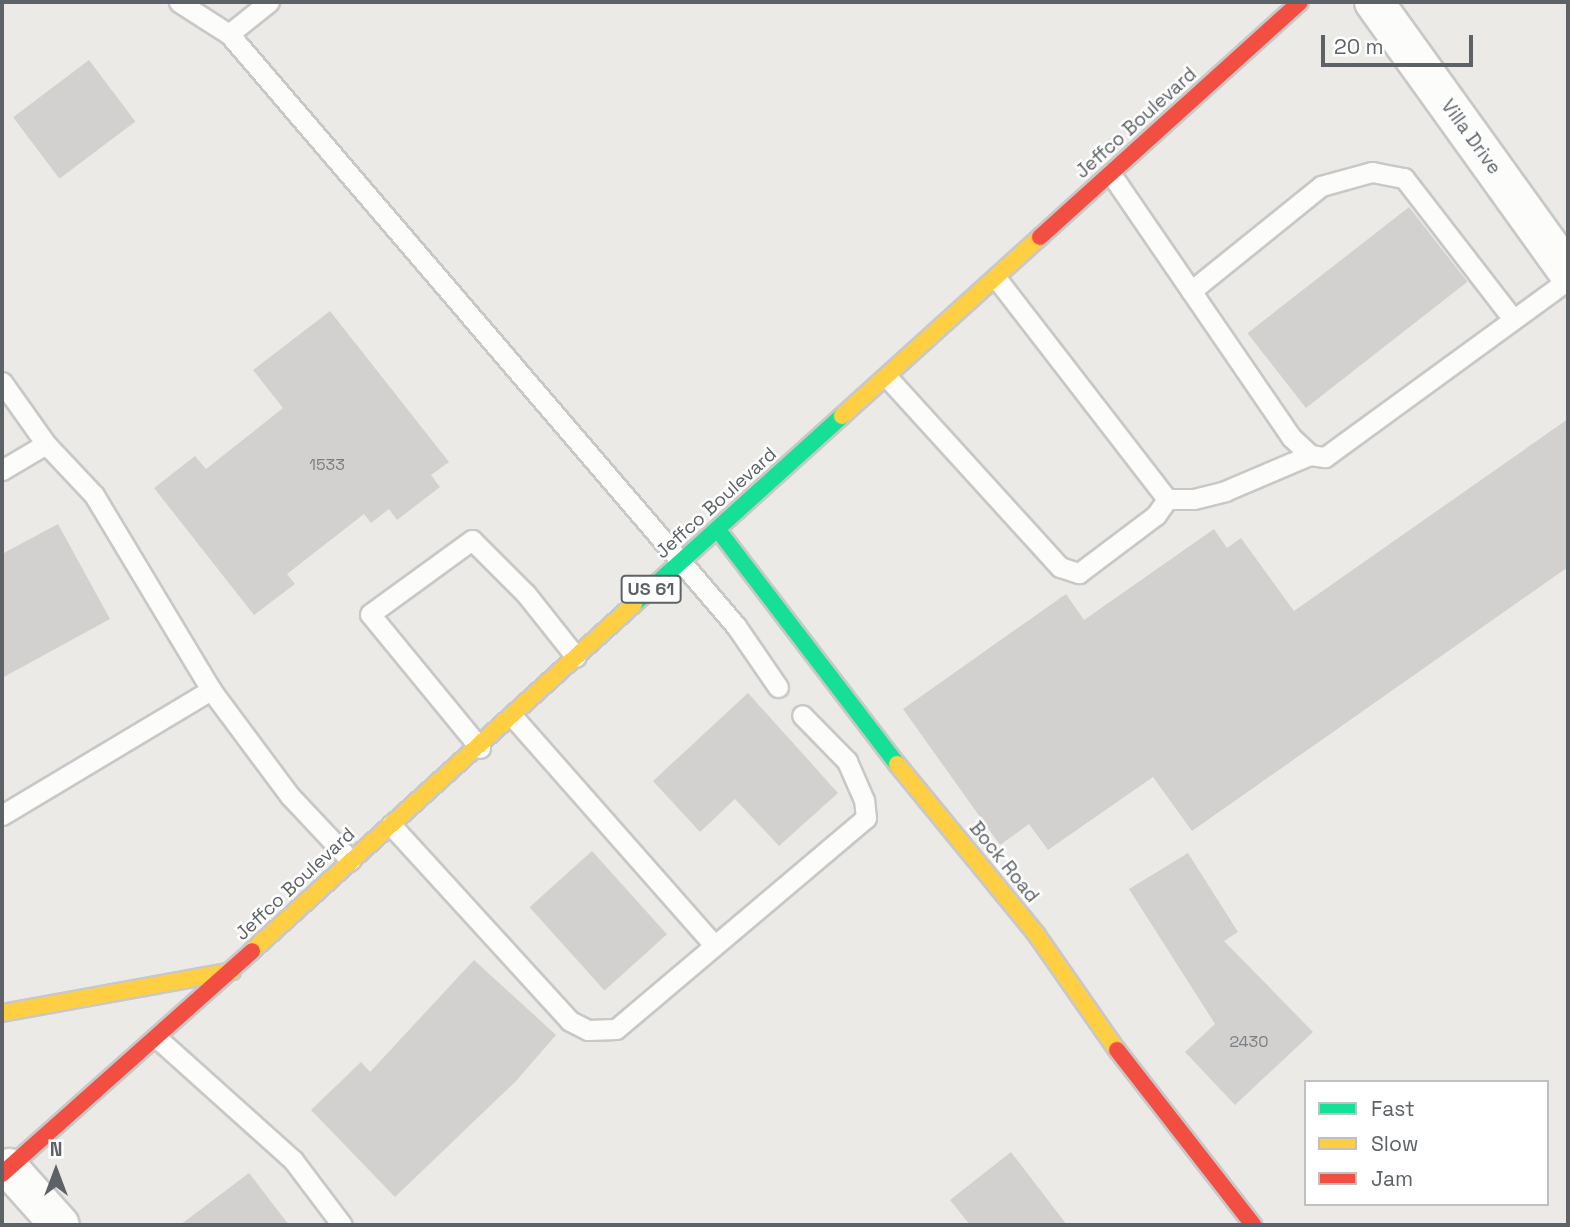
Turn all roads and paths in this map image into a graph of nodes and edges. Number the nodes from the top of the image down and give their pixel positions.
1 (179, 2) edge
2 (269, 2) edge
3 (1300, 2) edge
4 (1374, 2) edge
5 (229, 34) junction
6 (1111, 174) junction
7 (1568, 272) edge
8 (996, 278) junction
9 (1568, 279) edge
10 (1191, 290) junction
11 (1513, 319) junction
12 (887, 377) junction
13 (2, 382) edge
14 (46, 444) junction
15 (1310, 455) junction
16 (2, 470) edge
17 (1167, 499) junction
18 (718, 530) junction
19 (681, 562) junction
20 (576, 657) junction
21 (778, 687) dead end
22 (211, 690) junction
23 (802, 715) dead end
24 (514, 718) junction
25 (480, 748) junction
26 (2, 815) edge
27 (391, 825) junction
28 (350, 860) junction
29 (714, 945) junction
30 (234, 971) junction
31 (2, 1013) edge
32 (157, 1038) junction
33 (4, 1167) edge
34 (60, 1225) edge
35 (342, 1225) edge
36 (1253, 1225) edge

1 - 5 lane
2 - 5 lane
3 - 6 main road, Jeffco Boulevard / US 61
4 - 7 street, Villa Drive
5 - 19 lane
6 - 8 main road, Jeffco Boulevard / US 61
6 - 10 lane
8 - 12 main road, Jeffco Boulevard / US 61
8 - 17 lane
9 - 11 lane
10 - 11 lane
10 - 15 lane
11 - 15 lane
12 - 17 lane
12 - 18 main road, Jeffco Boulevard / US 61
13 - 14 lane
14 - 16 lane
14 - 22 lane
15 - 17 lane
18 - 19 main road, Jeffco Boulevard / US 61
18 - 36 main road, Bock Road
19 - 20 main road, Jeffco Boulevard / US 61
19 - 21 lane
20 - 24 main road, Jeffco Boulevard / US 61
20 - 25 lane
22 - 26 lane
22 - 28 lane
23 - 29 lane
24 - 25 main road, Jeffco Boulevard / US 61
24 - 29 lane
25 - 27 main road, Jeffco Boulevard / US 61
27 - 28 main road, Jeffco Boulevard / US 61
27 - 29 lane
28 - 30 main road, Jeffco Boulevard / US 61
30 - 31 main road
30 - 32 main road, Jeffco Boulevard / US 61
32 - 33 main road, Jeffco Boulevard / US 61
32 - 35 lane
33 - 34 street

